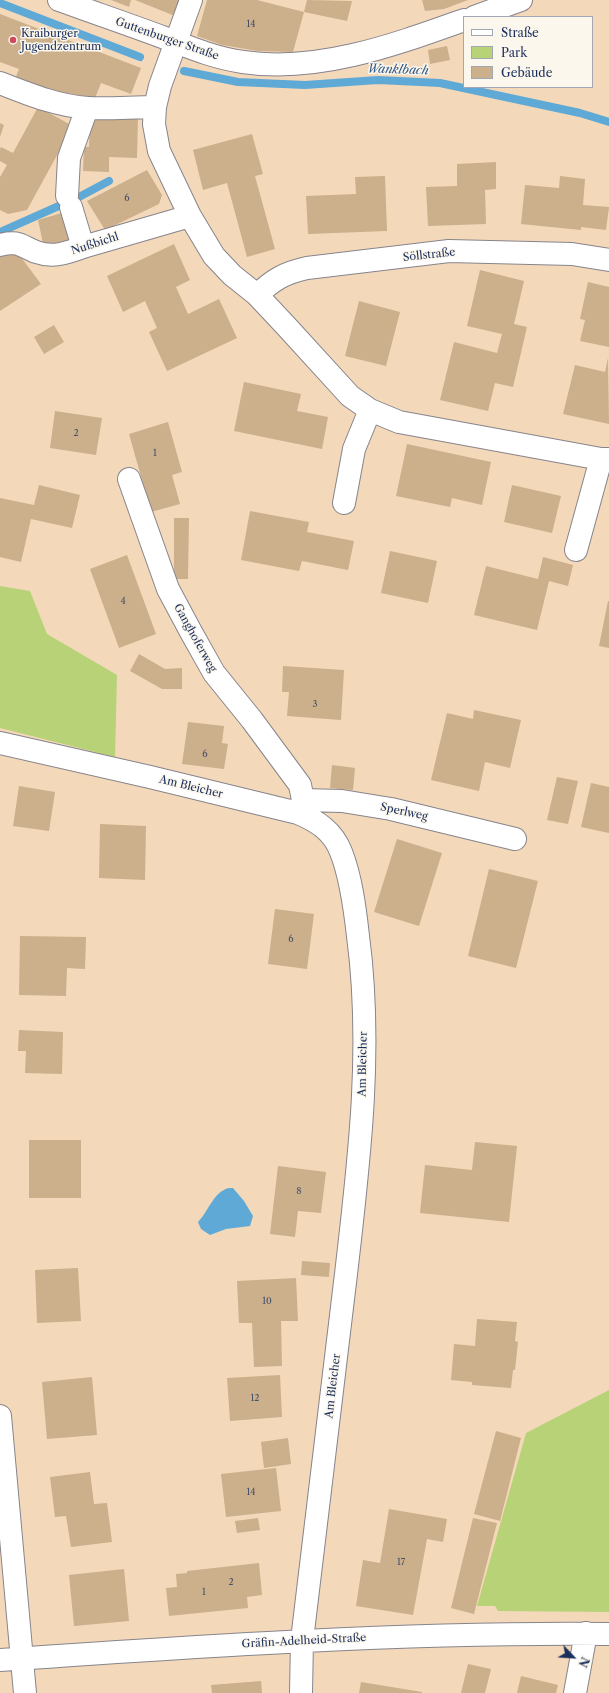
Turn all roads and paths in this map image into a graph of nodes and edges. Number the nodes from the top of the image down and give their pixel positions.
1 (59, 0) edge
2 (191, 0) edge
3 (521, 0) edge
4 (477, 16) edge
5 (463, 20) edge
6 (176, 42) junction
7 (0, 83) edge
8 (155, 107) junction
9 (87, 108) junction
10 (190, 216) junction
11 (0, 245) edge
12 (83, 246) junction
13 (609, 260) edge
14 (257, 296) junction
15 (370, 410) junction
16 (605, 459) edge
17 (129, 479) dead end
18 (344, 503) dead end
19 (576, 550) dead end
20 (0, 743) edge
21 (301, 807) junction
22 (515, 839) dead end
23 (0, 1416) edge
24 (586, 1633) junction
25 (609, 1634) edge
26 (302, 1640) junction
27 (22, 1659) junction
28 (0, 1660) edge
29 (25, 1693) edge
30 (301, 1693) edge
31 (575, 1693) edge

1 - 6 street, Guttenburger Straße
2 - 6 street
3 - 4 street
5 - 6 street, Guttenburger Straße
6 - 8 street
7 - 9 street
8 - 9 street
8 - 10 street
9 - 12 street
10 - 12 street, Nußbichl
10 - 14 street
11 - 12 street, Nußbichl
13 - 14 street, Söllstraße
14 - 15 street
15 - 16 street
15 - 18 street
16 - 19 street
17 - 21 street, Ganghoferweg
20 - 21 street, Am Bleicher
21 - 22 street, Sperlweg
21 - 26 street, Am Bleicher
23 - 27 street
24 - 25 street, Gräfin-Adelheid-Straße
24 - 26 street, Gräfin-Adelheid-Straße
24 - 31 street
26 - 27 street, Gräfin-Adelheid-Straße
26 - 30 street, Am Bleicher
27 - 28 street, Gräfin-Adelheid-Straße
27 - 29 street

